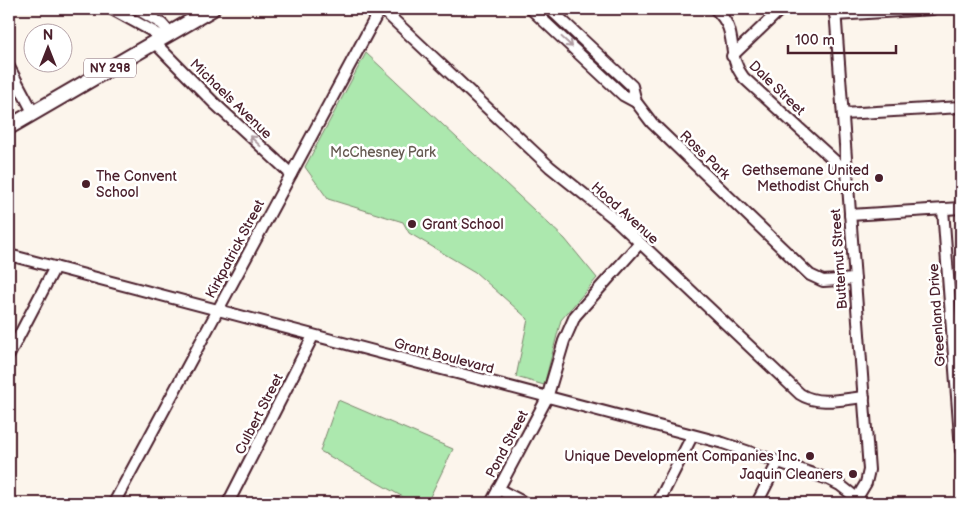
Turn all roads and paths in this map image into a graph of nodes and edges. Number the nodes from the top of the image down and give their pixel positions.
1 (112, 9) edge
2 (137, 9) edge
3 (212, 9) edge
4 (381, 9) edge
5 (531, 9) edge
6 (550, 9) edge
7 (715, 9) edge
8 (781, 9) edge
9 (932, 9) edge
10 (835, 12) edge
11 (163, 38) junction
12 (732, 56) junction
13 (9, 67) edge
14 (636, 102) junction
15 (961, 107) edge
16 (33, 112) junction
17 (843, 114) junction
18 (9, 127) edge
19 (847, 172) junction
20 (291, 174) junction
21 (942, 208) junction
22 (961, 208) edge
23 (850, 215) junction
24 (639, 244) junction
25 (9, 255) edge
26 (55, 267) junction
27 (855, 279) junction
28 (218, 310) junction
29 (313, 336) junction
30 (9, 355) edge
31 (864, 397) junction
32 (547, 398) junction
33 (692, 436) junction
34 (961, 450) edge
35 (778, 462) junction
36 (498, 489) junction
37 (858, 502) edge
38 (114, 503) edge
39 (228, 503) edge
40 (491, 503) edge
41 (524, 503) edge
42 (658, 503) edge
43 (757, 503) edge

1 - 11 street
2 - 11 street
3 - 11 main road, NY 298
4 - 20 street, Kirkpatrick Street
4 - 24 street, Hood Avenue
5 -> 14 street, Ross Park
6 - 14 street, Ross Park
7 - 12 street, Dale Street
8 - 12 street
9 - 10 street
10 - 17 street, Butternut Street
11 - 16 main road, NY 298
20 -> 11 street, Michaels Avenue
12 - 19 street, Dale Street
13 - 16 street
14 - 27 street, Ross Park
15 - 17 street
16 - 18 main road, NY 298
17 - 19 street, Butternut Street
19 - 23 street, Butternut Street
20 - 28 street, Kirkpatrick Street
21 - 22 street
21 - 23 street
21 - 34 street, Greenland Drive
23 - 27 street, Butternut Street
24 - 31 street, Hood Avenue
24 - 32 street, Pond Street
25 - 26 street, Grant Boulevard
26 - 28 street, Grant Boulevard
26 - 30 street
27 - 31 street, Butternut Street
28 - 29 street, Grant Boulevard
28 - 38 street, Kirkpatrick Street
29 - 32 street, Grant Boulevard
29 - 39 street, Culbert Street
31 - 37 street, Butternut Street
32 - 33 street, Grant Boulevard
32 - 36 street, Pond Street
33 - 35 street, Grant Boulevard
33 - 42 street
35 - 37 street, Grant Boulevard
35 - 43 street
36 - 40 street, Pond Street
36 - 41 street

